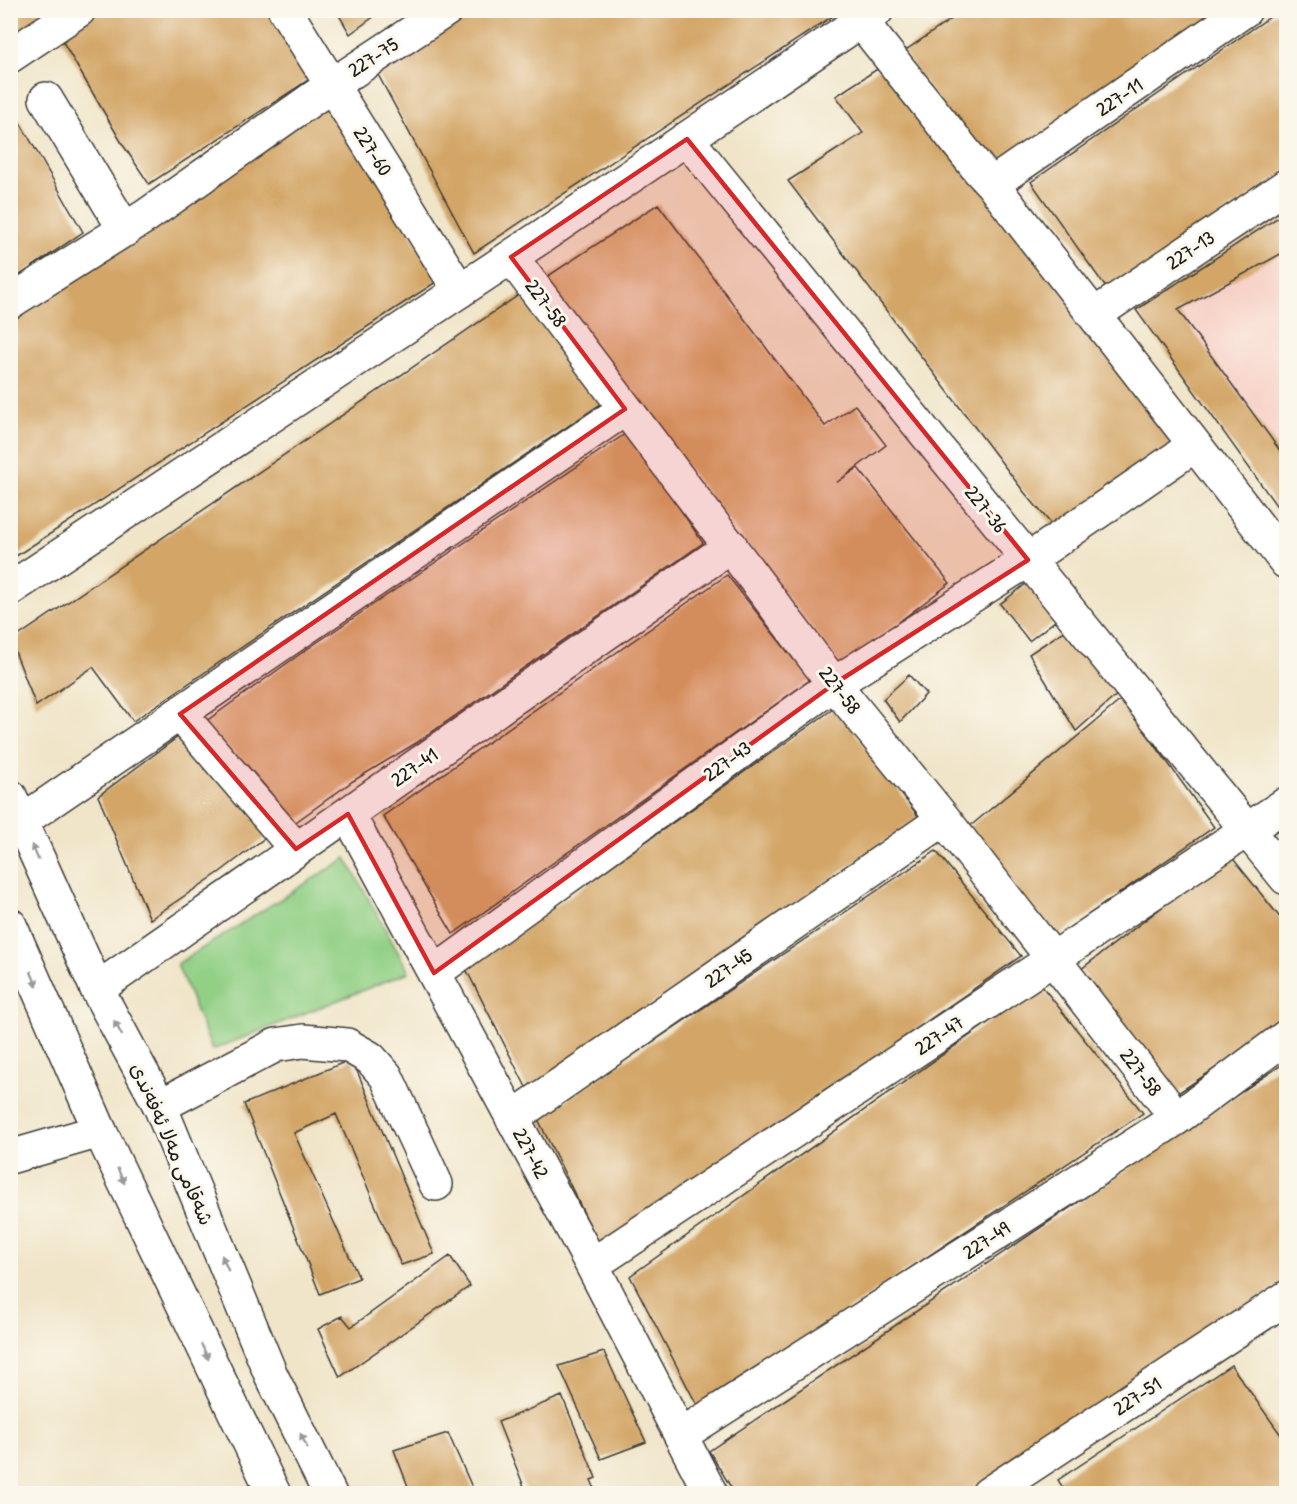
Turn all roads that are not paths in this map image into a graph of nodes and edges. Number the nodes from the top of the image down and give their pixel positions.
1 (79, 10) edge
2 (285, 10) edge
3 (446, 10) edge
4 (1245, 10) edge
5 (869, 16) edge
6 (10, 56) edge
7 (332, 85) junction
8 (46, 99) dead end
9 (687, 139) junction
10 (992, 183) junction
11 (1287, 186) edge
12 (125, 230) junction
13 (511, 257) junction
14 (460, 291) junction
15 (10, 303) edge
16 (1094, 315) junction
17 (625, 409) junction
18 (1195, 445) junction
19 (731, 546) junction
20 (1028, 560) junction
21 (1287, 562) edge
22 (10, 589) edge
23 (834, 684) junction
24 (180, 714) junction
25 (1287, 804) edge
26 (16, 808) edge
27 (348, 814) junction
28 (944, 819) junction
29 (1247, 830) junction
30 (296, 849) junction
31 (1287, 878) edge
32 (10, 925) edge
33 (1054, 959) junction
34 (434, 973) junction
35 (97, 989) junction
36 (1287, 1037) edge
37 (160, 1106) junction
38 (512, 1118) junction
39 (1177, 1118) junction
40 (100, 1131) junction
41 (10, 1157) edge
42 (436, 1184) dead end
43 (592, 1265) junction
44 (1286, 1300) edge
45 (271, 1375) junction
46 (223, 1389) junction
47 (681, 1435) junction
48 (274, 1494) edge
49 (330, 1494) edge
50 (711, 1494) edge
51 (988, 1494) edge

1 - 6 street
2 - 7 street, 227-60
3 - 7 street, 227-75
4 - 10 street, 227-11
5 - 9 street
5 - 10 street
7 - 12 street, 227-75
7 - 14 street, 227-60
8 - 12 street
9 - 13 street
9 - 20 street, 227-36
10 - 16 street
11 - 16 street, 227-13
12 - 15 street, 227-75
13 - 14 street
13 - 17 street, 227-58
14 - 22 street
16 - 18 street
17 - 19 street, 227-58
17 - 24 street
18 - 20 street, 227-43
18 - 21 street
19 - 23 street, 227-58
19 - 27 street, 227-41
20 - 23 street, 227-43
20 - 29 street, 227-36
23 - 28 street, 227-58
23 - 34 street, 227-43
24 - 26 street
24 - 30 street
25 - 29 street, 227-47
35 -> 26 street, شەقامی مەلا ئەفەندی
27 - 30 street, 227-41
27 - 34 street, 227-42
28 - 33 street, 227-58
28 - 38 street, 227-45
29 - 31 street, 227-36
29 - 33 street, 227-47
30 - 35 street, 227-41
32 -> 40 street
33 - 39 street, 227-58
33 - 43 street, 227-47
34 - 38 street, 227-42
37 -> 35 street, شەقامی مەلا ئەفەندی
36 - 39 street, 227-49
37 - 42 street
45 -> 37 street, شەقامی مەلا ئەفەندی
38 - 43 street, 227-42
39 - 47 street, 227-49
40 - 41 street
40 -> 46 street
43 - 47 street, 227-42
44 - 51 street, 227-51
45 - 46 street
49 -> 45 street, شەقامی مەلا ئەفەندی
46 - 48 street
47 - 50 street, 227-42

